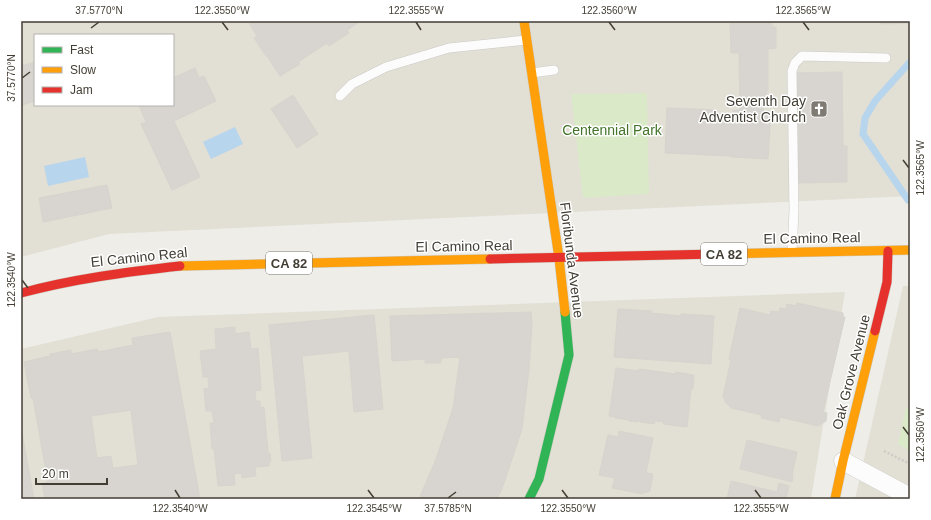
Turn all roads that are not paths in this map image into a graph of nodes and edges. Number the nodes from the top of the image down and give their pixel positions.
1 (524, 21) edge
2 (526, 40) junction
3 (886, 58) dead end
4 (554, 70) dead end
5 (531, 73) junction
6 (340, 96) dead end
7 (910, 250) edge
8 (888, 251) junction
9 (792, 253) junction
10 (559, 258) junction
11 (21, 293) edge
12 (843, 461) junction
13 (910, 497) edge
14 (529, 499) edge
15 (835, 499) edge

1 - 2 main road, Floribunda Avenue
2 - 5 main road, Floribunda Avenue
2 - 6 lane
3 - 9 lane
4 - 5 lane
5 - 10 main road, Floribunda Avenue
7 - 8 main road, El Camino Real / CA 82
8 - 9 main road, El Camino Real / CA 82
8 - 12 main road, Oak Grove Avenue
9 - 10 main road, El Camino Real / CA 82
10 - 11 main road, El Camino Real / CA 82
10 - 14 main road, Floribunda Avenue
12 - 13 street
12 - 15 main road, Oak Grove Avenue

